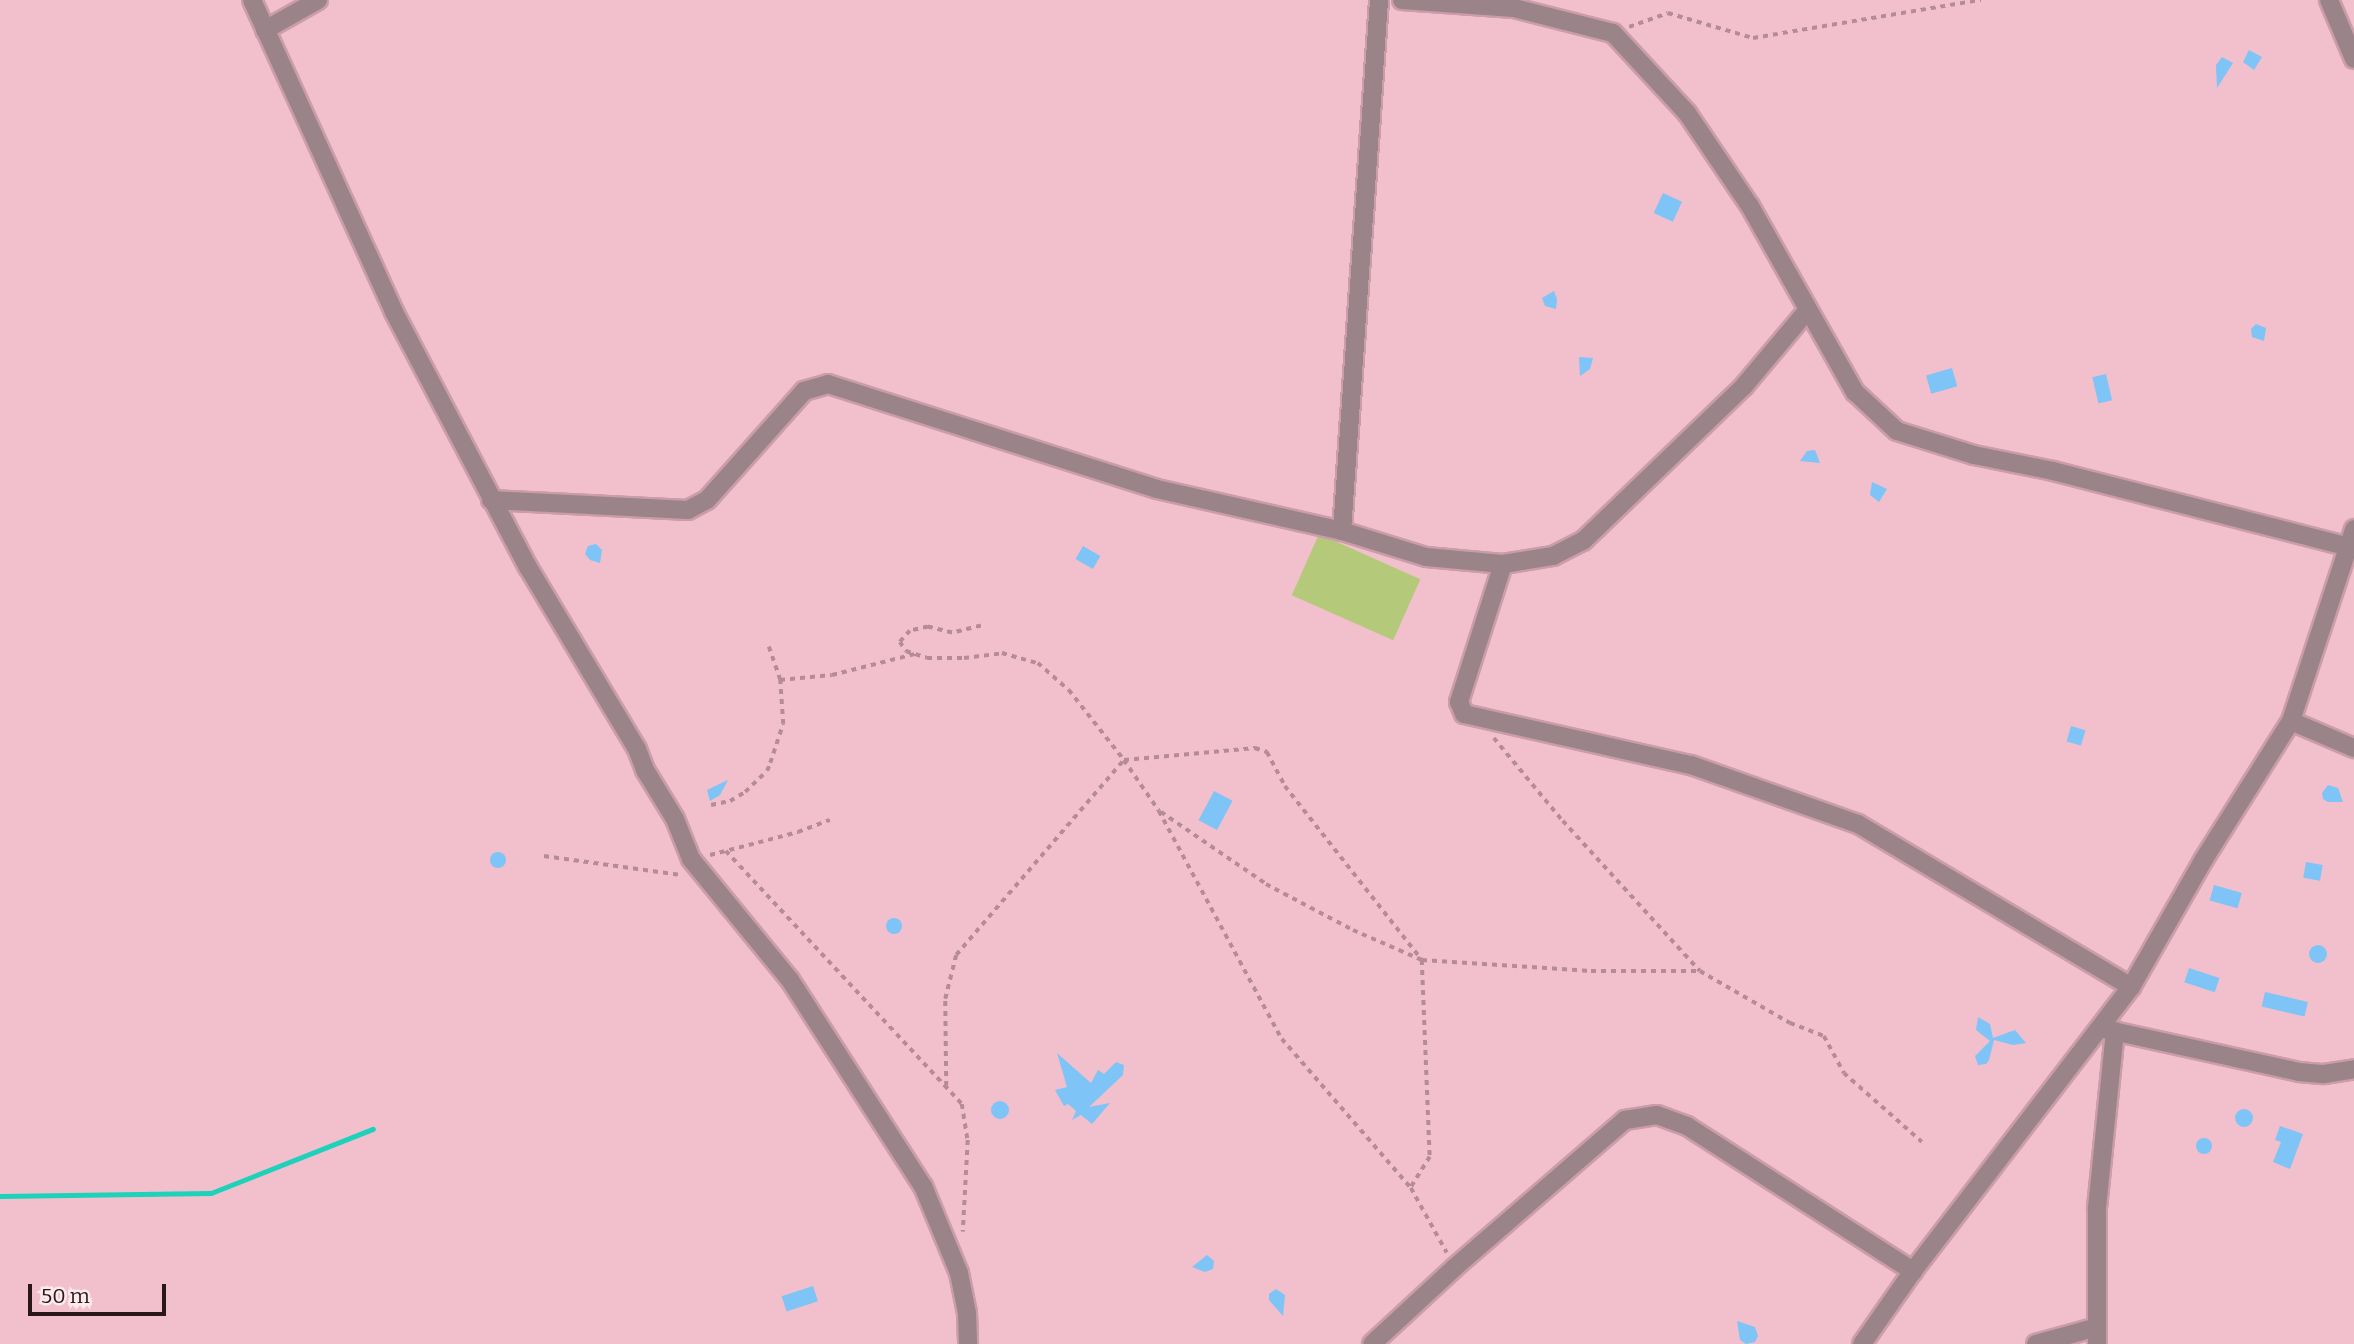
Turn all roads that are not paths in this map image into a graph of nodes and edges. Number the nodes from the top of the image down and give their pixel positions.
1 (252, 0) edge
2 (318, 0) edge
3 (1379, 0) edge
4 (1402, 0) edge
5 (2329, 0) edge
6 (265, 30) junction
7 (2354, 59) edge
8 (1807, 311) junction
9 (491, 500) junction
10 (1342, 531) junction
11 (2351, 538) edge
12 (1503, 564) junction
13 (2291, 721) junction
14 (2354, 748) edge
15 (2131, 987) junction
16 (2108, 1030) junction
17 (2354, 1069) edge
18 (1913, 1271) junction
19 (2097, 1336) edge
20 (968, 1344) edge
21 (1372, 1344) edge
22 (1862, 1344) edge
23 (2036, 1344) edge

1 - 6 street
2 - 6 street
3 - 10 street
4 - 8 street
5 - 7 street
6 - 9 street
8 - 11 street
8 - 12 street
9 - 10 street
9 - 20 street
10 - 12 street
11 - 13 street
12 - 15 street
13 - 14 street
13 - 15 street
15 - 16 street
16 - 17 street
16 - 18 street
16 - 19 street
18 - 21 street
18 - 22 street
19 - 23 street

